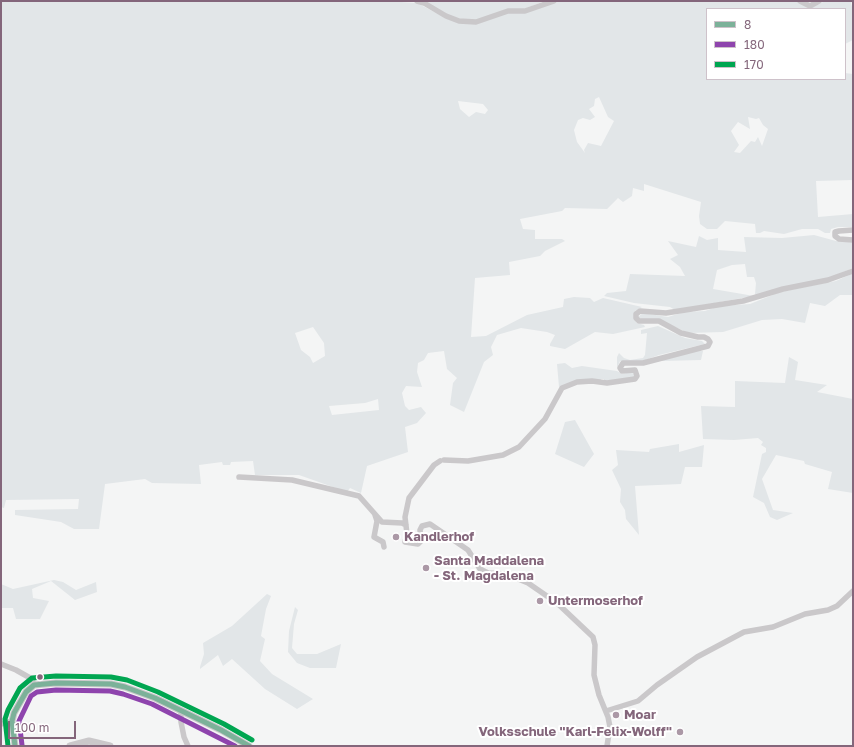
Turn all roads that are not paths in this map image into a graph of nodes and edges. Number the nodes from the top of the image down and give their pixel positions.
1 (417, 1) edge
2 (554, 1) edge
3 (800, 1) edge
4 (819, 1) edge
5 (853, 230) edge
6 (853, 240) edge
7 (853, 271) edge
8 (239, 477) dead end
9 (375, 514) junction
10 (406, 525) junction
11 (384, 547) dead end
12 (853, 591) edge
13 (1, 664) edge
14 (34, 685) junction
15 (182, 711) junction
16 (606, 711) junction
17 (12, 721) junction
18 (1, 724) edge
19 (15, 746) edge
20 (70, 746) edge
21 (110, 746) edge
22 (188, 746) edge
23 (248, 746) edge
24 (607, 746) edge

1 - 2 street
3 - 4 street
5 - 6 street
7 - 10 street
8 - 9 street
9 - 10 street
9 - 11 street
10 - 16 street
12 - 16 street
13 - 14 street
14 - 15 street
14 - 17 street
15 - 22 street
15 - 23 street
16 - 24 street
17 - 18 street
17 - 19 street
20 - 21 street

